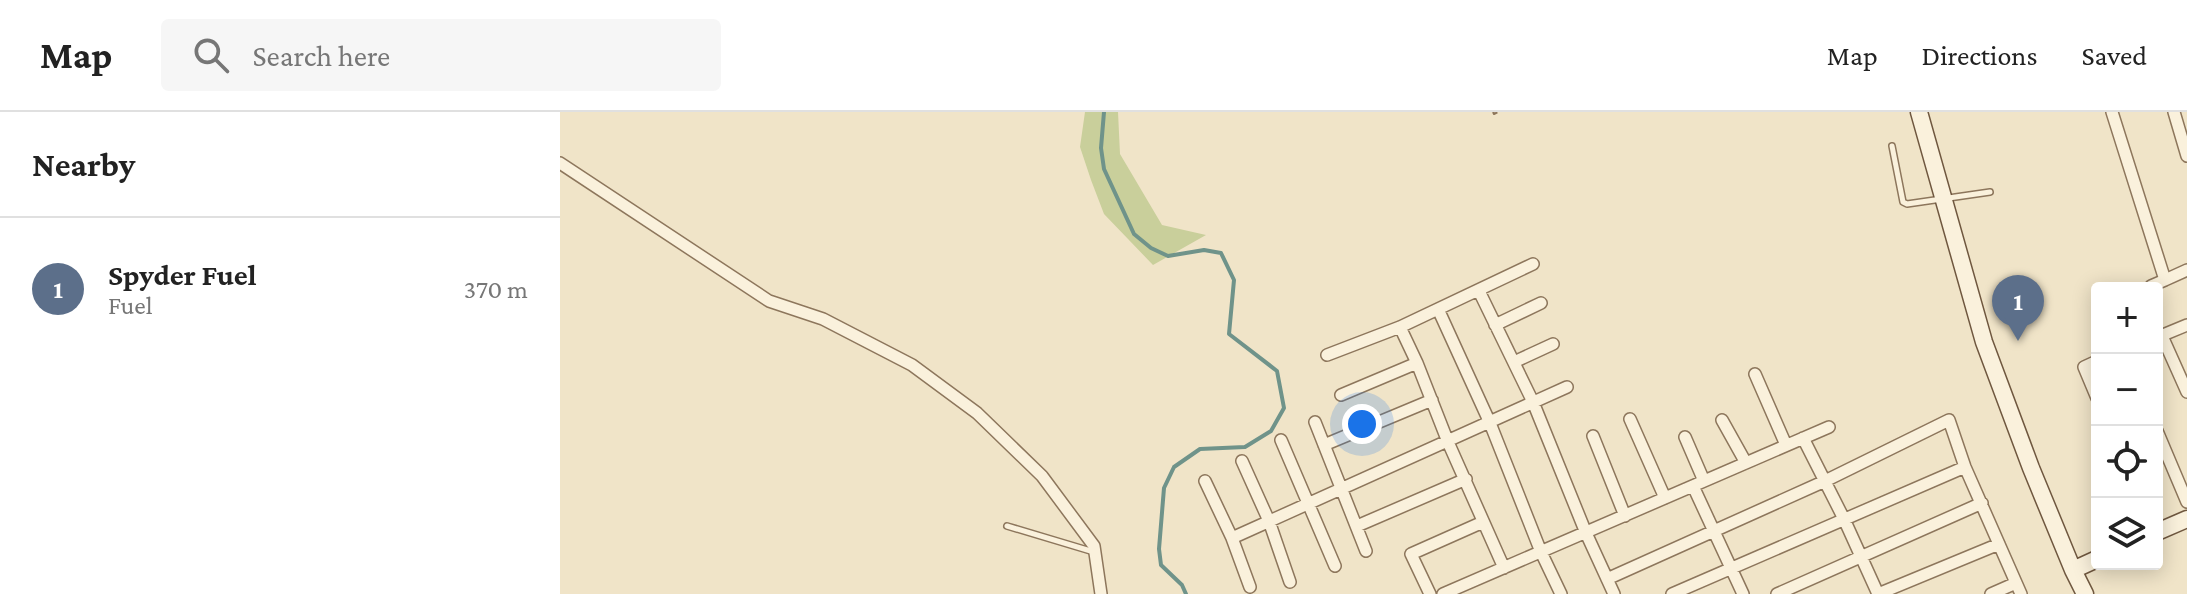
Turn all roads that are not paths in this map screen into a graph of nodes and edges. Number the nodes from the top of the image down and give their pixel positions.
1 (1919, 112) edge
2 (2112, 112) edge
3 (2174, 112) edge
4 (1892, 146) dead end
5 (2187, 156) edge
6 (560, 163) edge
7 (1990, 192) dead end
8 (1942, 198) junction
9 (1533, 264) dead end
10 (2187, 270) edge
11 (2165, 280) junction
12 (2160, 282) edge
13 (1479, 291) junction
14 (1541, 303) dead end
15 (1438, 309) junction
16 (1495, 325) junction
17 (2187, 325) edge
18 (1400, 327) junction
19 (2163, 335) edge
20 (1553, 344) dead end
21 (2163, 345) edge
22 (1327, 355) dead end
23 (1514, 362) junction
24 (1417, 363) junction
25 (2091, 364) edge
26 (1755, 374) dead end
27 (2091, 384) edge
28 (1567, 387) dead end
29 (2187, 392) edge
30 (1341, 395) dead end
31 (1432, 400) junction
32 (1533, 402) junction
33 (1630, 419) dead end
34 (1722, 420) dead end
35 (1315, 422) dead end
36 (1490, 423) junction
37 (1829, 427) dead end
38 (1593, 436) dead end
39 (1685, 437) dead end
40 (1803, 438) junction
41 (1281, 440) dead end
42 (1448, 442) junction
43 (1324, 445) junction
44 (1786, 445) junction
45 (2163, 445) edge
46 (1242, 461) dead end
47 (1746, 463) junction
48 (1965, 467) junction
49 (1466, 479) junction
50 (1205, 481) dead end
51 (1825, 481) junction
52 (1699, 483) junction
53 (1342, 489) junction
54 (1665, 498) junction
55 (2187, 502) edge
56 (1982, 503) junction
57 (1307, 504) junction
58 (1625, 516) junction
59 (1844, 519) junction
60 (2187, 519) edge
61 (1269, 521) junction
62 (1483, 522) junction
63 (1007, 526) dead end
64 (1357, 526) junction
65 (2163, 529) edge
66 (1714, 531) junction
67 (1586, 533) junction
68 (1232, 538) junction
69 (1999, 544) junction
70 (1366, 551) dead end
71 (1095, 552) junction
72 (1541, 552) junction
73 (1862, 558) junction
74 (2091, 562) edge
75 (1335, 566) dead end
76 (1504, 568) junction
77 (1733, 569) junction
78 (2073, 570) junction
79 (1607, 579) junction
80 (1290, 582) dead end
81 (1250, 587) dead end
82 (2019, 588) edge
83 (1101, 594) edge
84 (1430, 594) edge
85 (1443, 594) edge
86 (1561, 594) edge
87 (1614, 594) edge
88 (1672, 594) edge
89 (1743, 594) edge
90 (1777, 594) edge
91 (1878, 594) edge
92 (1991, 594) edge
93 (2085, 594) edge

1 - 8 street
2 - 11 street
3 - 5 street
4 - 8 lane
6 - 71 street
7 - 8 lane
8 - 78 street
9 - 13 street
10 - 11 street
11 - 12 street
13 - 15 street
13 - 16 street
14 - 16 street
15 - 18 street
15 - 36 street
16 - 23 street
17 - 19 street
18 - 22 street
18 - 24 street
20 - 23 street
21 - 29 street
23 - 32 street
24 - 30 street
24 - 31 street
25 - 27 street
26 - 44 street
28 - 32 street
31 - 42 street
31 - 43 street
32 - 36 street
32 - 67 street
33 - 54 street
34 - 47 street
35 - 43 street
36 - 42 street
36 - 72 street
37 - 40 street
38 - 58 street
39 - 52 street
40 - 44 street
40 - 51 street
41 - 57 street
42 - 49 street
42 - 53 street
43 - 53 street
44 - 47 street
45 - 55 street
46 - 61 street
47 - 52 street
48 - 51 street
48 - 56 street
48 - 59 street
49 - 62 street
49 - 64 street
50 - 68 street
51 - 59 street
51 - 66 street
52 - 54 street
52 - 66 street
53 - 57 street
53 - 64 street
54 - 58 street
56 - 69 street
56 - 73 street
57 - 61 street
57 - 75 street
58 - 67 street
59 - 73 street
59 - 77 street
60 - 65 street
61 - 68 street
61 - 80 street
62 - 76 street
62 - 84 street
63 - 71 lane
64 - 70 street
66 - 77 street
66 - 79 street
67 - 72 street
67 - 79 street
68 - 81 street
69 - 82 street
69 - 91 street
71 - 83 street
72 - 76 street
72 - 86 street
73 - 90 street
73 - 91 street
74 - 78 street
76 - 85 street
77 - 88 street
77 - 89 street
78 - 93 street
79 - 87 street
82 - 92 street

